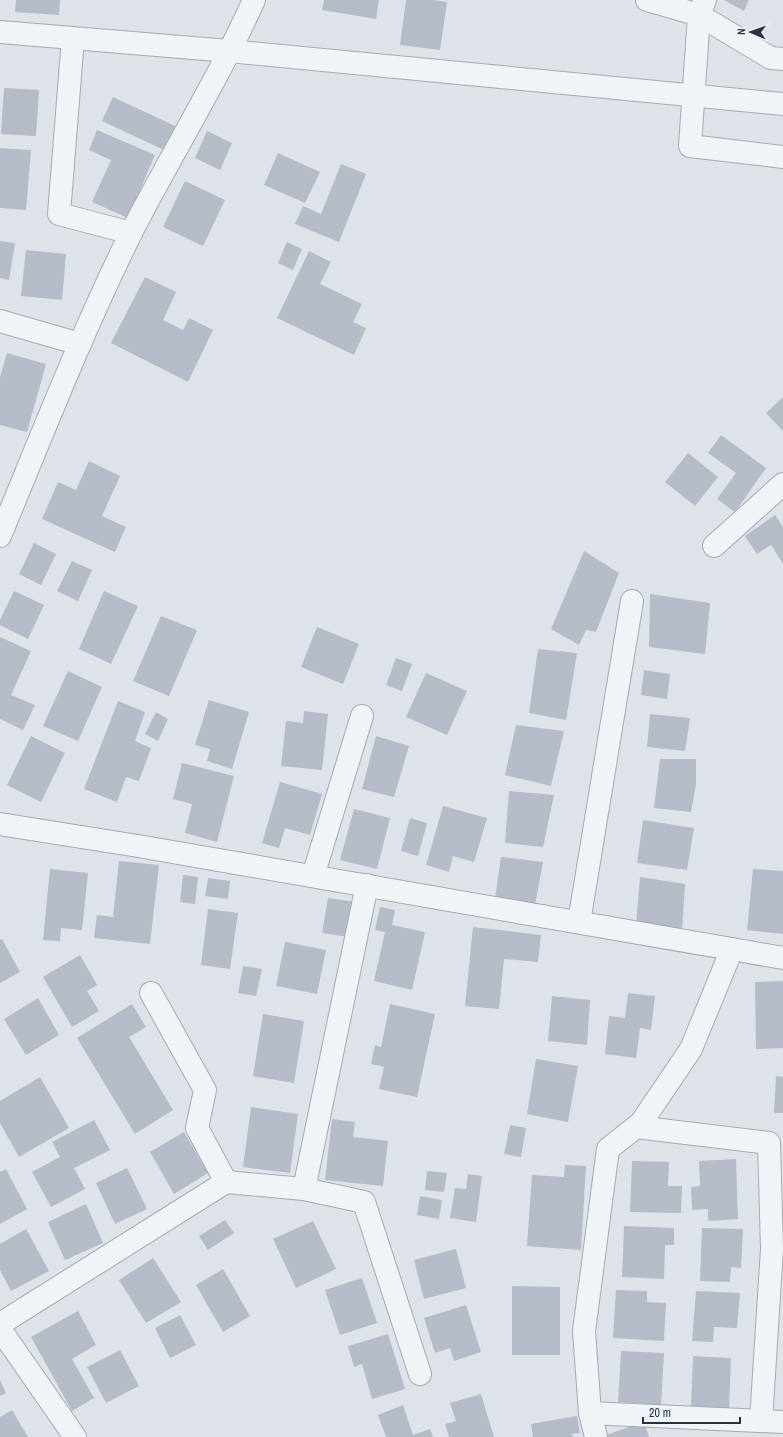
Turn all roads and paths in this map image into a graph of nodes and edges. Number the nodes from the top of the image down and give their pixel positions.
1 (254, 0) edge
2 (647, 0) edge
3 (702, 7) edge
4 (0, 32) edge
5 (73, 38) junction
6 (229, 51) junction
7 (783, 59) edge
8 (693, 94) junction
9 (783, 104) edge
10 (783, 157) edge
11 (131, 233) junction
12 (0, 321) edge
13 (80, 344) junction
14 (783, 484) edge
15 (0, 536) edge
16 (714, 546) dead end
17 (632, 601) dead end
18 (362, 716) dead end
19 (0, 824) edge
20 (314, 876) junction
21 (367, 886) junction
22 (579, 922) junction
23 (732, 949) junction
24 (783, 958) edge
25 (151, 993) dead end
26 (636, 1127) junction
27 (226, 1182) junction
28 (304, 1189) junction
29 (777, 1249) edge
30 (0, 1324) edge
31 (0, 1329) edge
32 (420, 1374) dead end
33 (590, 1413) junction
34 (762, 1421) junction
35 (783, 1422) edge
36 (75, 1437) edge
37 (596, 1437) edge

1 - 6 street
2 - 3 street
3 - 7 street
3 - 8 street
4 - 5 street
5 - 6 street
5 - 11 street
6 - 8 street
6 - 11 street
8 - 9 street
8 - 10 street
11 - 13 street
12 - 13 street
13 - 15 street
14 - 16 street
17 - 22 street
18 - 20 street
19 - 20 street
20 - 21 street
21 - 22 street
21 - 28 street
22 - 23 street
23 - 24 street
23 - 26 street
25 - 27 street
26 - 29 street
26 - 33 street
27 - 28 street
27 - 30 street
28 - 32 street
29 - 34 street
31 - 36 street
33 - 34 street
33 - 37 street
34 - 35 street

